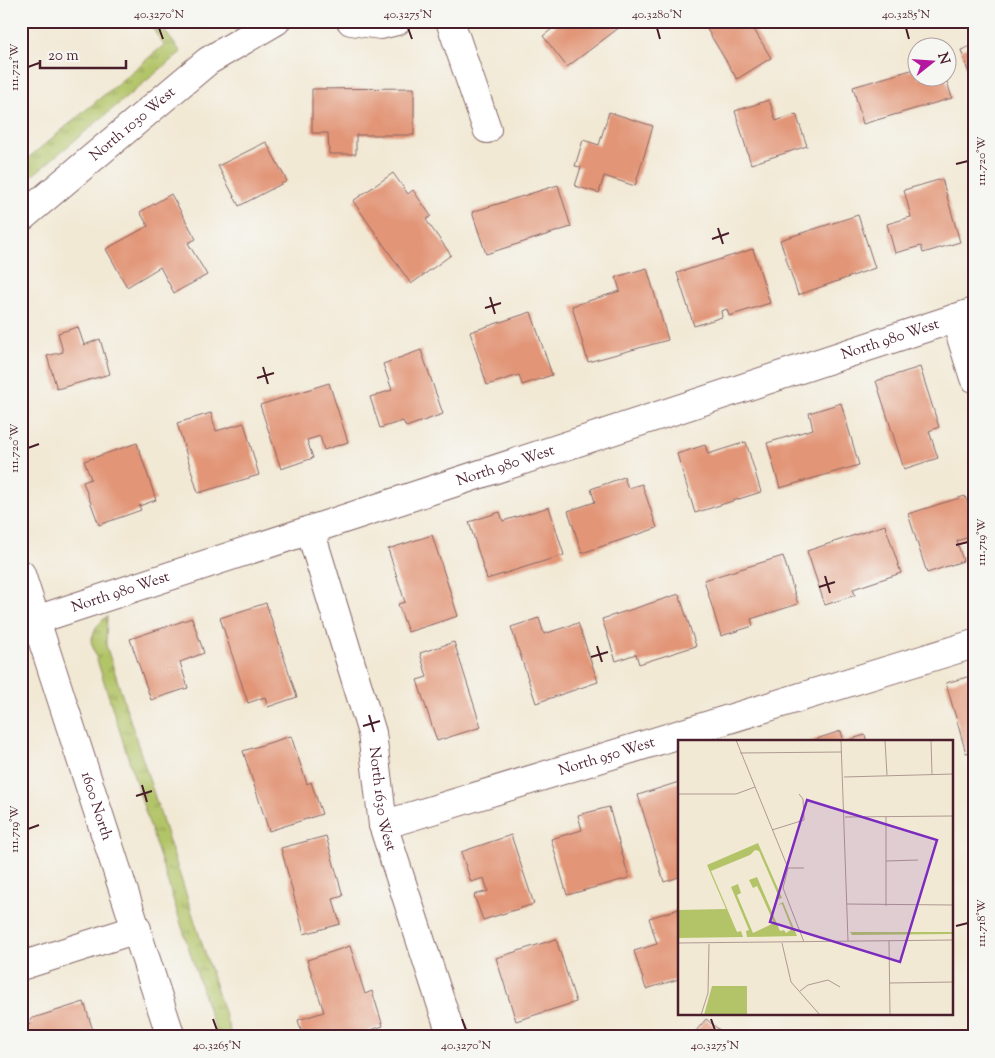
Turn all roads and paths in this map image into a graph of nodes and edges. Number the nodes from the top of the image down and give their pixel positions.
1 (276, 21) edge
2 (351, 21) edge
3 (397, 21) edge
4 (450, 21) edge
5 (487, 129) dead end
6 (21, 218) edge
7 (964, 315) edge
8 (974, 378) edge
9 (310, 530) junction
10 (21, 574) edge
11 (36, 620) junction
12 (974, 644) edge
13 (726, 731) edge
14 (693, 740) edge
15 (678, 744) edge
16 (383, 825) junction
17 (137, 929) junction
18 (21, 966) edge
19 (171, 1037) edge
20 (452, 1037) edge

1 - 6 street, North 1030 West
2 - 3 street
4 - 5 street
7 - 8 street
7 - 9 street, North 980 West
9 - 11 street, North 980 West
9 - 16 street, North 1630 West
10 - 11 street, 1600 North
11 - 17 street, 1600 North
12 - 13 street, North 950 West
13 - 14 street, North 950 West
15 - 16 street, North 950 West
16 - 20 street, North 1630 West
17 - 18 street
17 - 19 street, 1600 North

